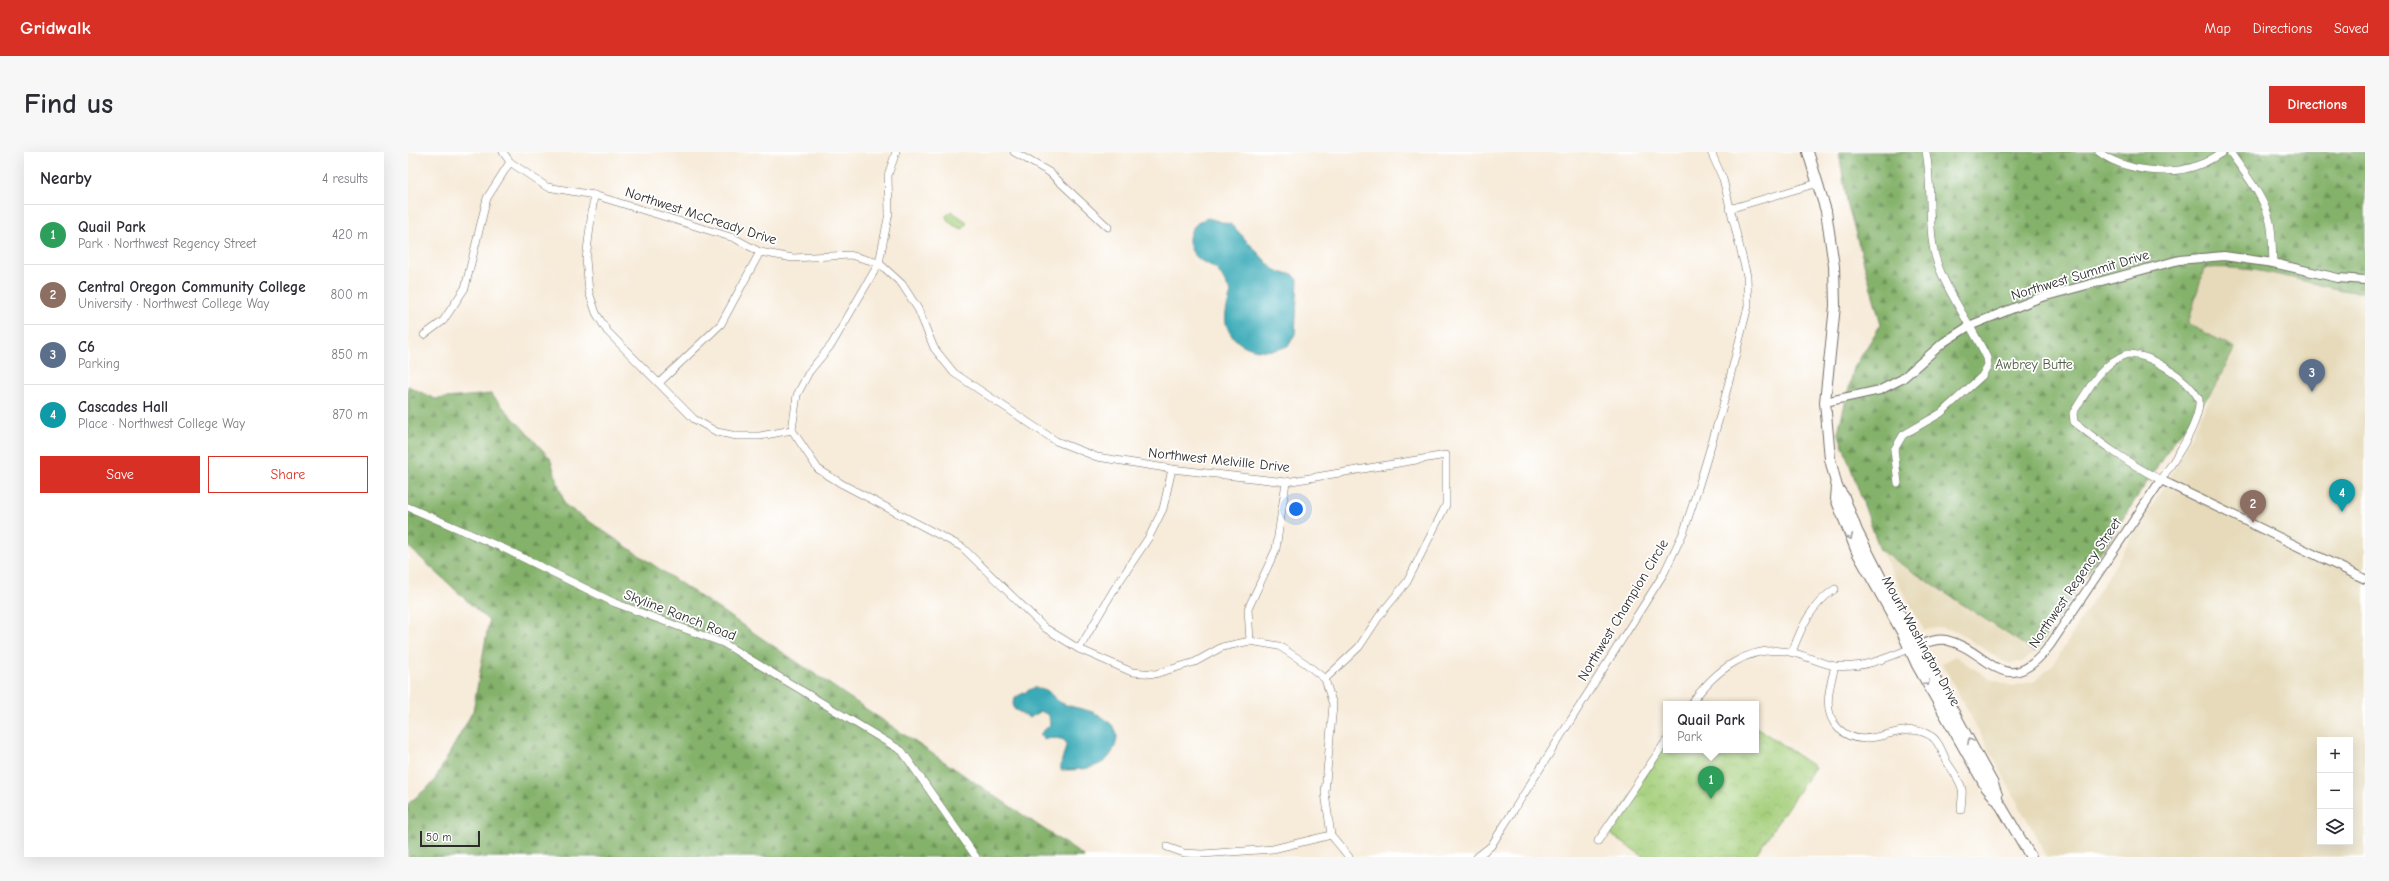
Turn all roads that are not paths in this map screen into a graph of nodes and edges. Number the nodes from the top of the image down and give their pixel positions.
1 (503, 152) edge
2 (896, 152) edge
3 (1014, 152) edge
4 (1711, 152) edge
5 (1808, 152) edge
6 (1926, 152) edge
7 (2099, 152) edge
8 (2223, 152) edge
9 (2230, 152) edge
10 (510, 162) junction
11 (1818, 183) junction
12 (594, 195) junction
13 (1729, 209) junction
14 (1108, 227) dead end
15 (760, 252) junction
16 (879, 262) junction
17 (2272, 263) junction
18 (2365, 280) edge
19 (1969, 326) junction
20 (424, 335) dead end
21 (659, 383) junction
22 (1826, 402) junction
23 (792, 430) junction
24 (1172, 469) junction
25 (2161, 480) junction
26 (1286, 482) junction
27 (1898, 483) dead end
28 (408, 507) edge
29 (2365, 580) edge
30 (1835, 589) dead end
31 (1250, 641) junction
32 (1913, 647) junction
33 (1079, 650) junction
34 (1792, 652) junction
35 (1834, 666) junction
36 (1325, 678) junction
37 (1693, 701) edge
38 (1663, 745) edge
39 (1961, 810) dead end
40 (1331, 835) junction
41 (1598, 841) dead end
42 (1167, 847) dead end
43 (1241, 854) edge
44 (976, 857) edge
45 (1349, 857) edge
46 (1477, 857) edge
47 (2030, 857) edge

1 - 10 street, Northwest McCready Drive
2 - 16 street
3 - 14 street
4 - 13 street, Northwest Champion Circle
5 - 11 main road, Mount Washington Drive
6 - 19 street
7 - 8 street
9 - 17 street
10 - 12 street, Northwest McCready Drive
10 - 20 street
11 - 13 street
11 - 22 main road, Mount Washington Drive
12 - 15 street, Northwest McCready Drive
12 - 21 street
13 - 46 street, Northwest Champion Circle
15 - 16 street, Northwest McCready Drive
15 - 21 street
16 - 23 street
16 - 24 street, Northwest Melville Drive
17 - 18 street, Northwest Summit Drive
17 - 19 street, Northwest Summit Drive
19 - 22 street, Northwest Summit Drive
19 - 27 street
21 - 23 street
22 - 32 main road, Mount Washington Drive
23 - 33 street
24 - 26 street, Northwest Melville Drive
24 - 33 street
25 - 25 street
25 - 29 street
25 - 32 street, Northwest Regency Street
26 - 31 street
26 - 36 street, Northwest Melville Drive
28 - 44 street, Skyline Ranch Road
30 - 34 street
31 - 33 street
31 - 36 street
32 - 35 street, Northwest Regency Street
32 - 47 main road, Mount Washington Drive
34 - 35 street, Northwest Regency Street
34 - 37 street, Northwest Regency Street
35 - 39 street
36 - 40 street
38 - 41 street
40 - 43 street
40 - 45 street
42 - 43 street

